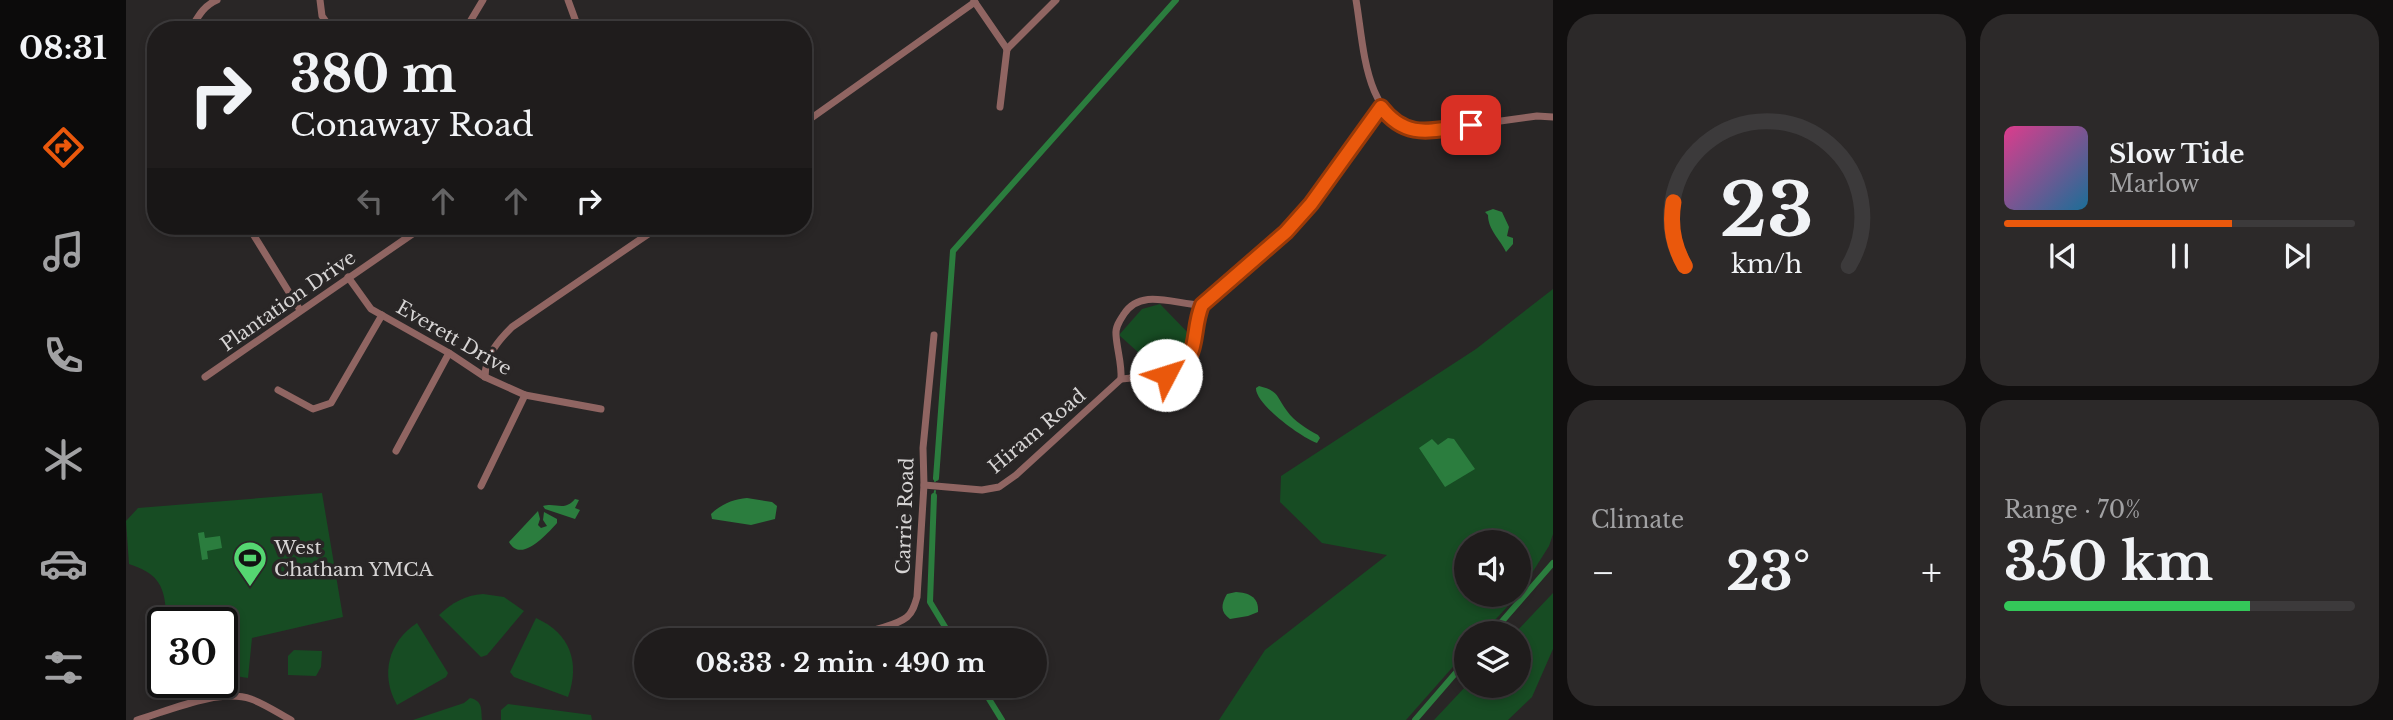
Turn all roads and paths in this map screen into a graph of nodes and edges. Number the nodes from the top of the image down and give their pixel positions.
1 (217, 0) edge
2 (320, 0) edge
3 (483, 0) edge
4 (568, 0) edge
5 (1056, 0) edge
6 (1356, 0) edge
7 (974, 1) edge
8 (195, 21) edge
9 (326, 21) edge
10 (470, 21) edge
11 (576, 21) edge
12 (1007, 49) junction
13 (1000, 107) dead end
14 (1381, 107) junction
15 (1553, 117) edge
16 (812, 118) edge
17 (254, 235) edge
18 (411, 235) edge
19 (647, 235) edge
20 (348, 277) junction
21 (1202, 305) junction
22 (300, 310) junction
23 (382, 315) junction
24 (934, 335) dead end
25 (449, 353) junction
26 (205, 377) dead end
27 (485, 377) junction
28 (1121, 379) junction
29 (278, 390) dead end
30 (525, 395) junction
31 (601, 409) dead end
32 (396, 451) dead end
33 (924, 485) junction
34 (481, 486) dead end
35 (876, 628) edge
36 (137, 720) edge
37 (290, 720) edge

1 - 8 street
2 - 9 street
3 - 10 street
4 - 11 street
5 - 12 street
6 - 14 street
7 - 12 street
7 - 16 street
12 - 13 street
14 - 15 street
14 - 21 street
17 - 22 street
18 - 20 street, Plantation Drive
19 - 27 street
20 - 22 street, Plantation Drive
20 - 23 street, Everett Drive
21 - 28 street
21 - 28 street
22 - 26 street, Plantation Drive
23 - 25 street, Everett Drive
23 - 29 street
24 - 33 street, Carrie Road
25 - 27 street, Everett Drive
25 - 32 street
27 - 30 street, Everett Drive
28 - 33 street, Hiram Road
30 - 31 street, Everett Drive
30 - 34 street
33 - 35 street, Carrie Road
36 - 37 street

